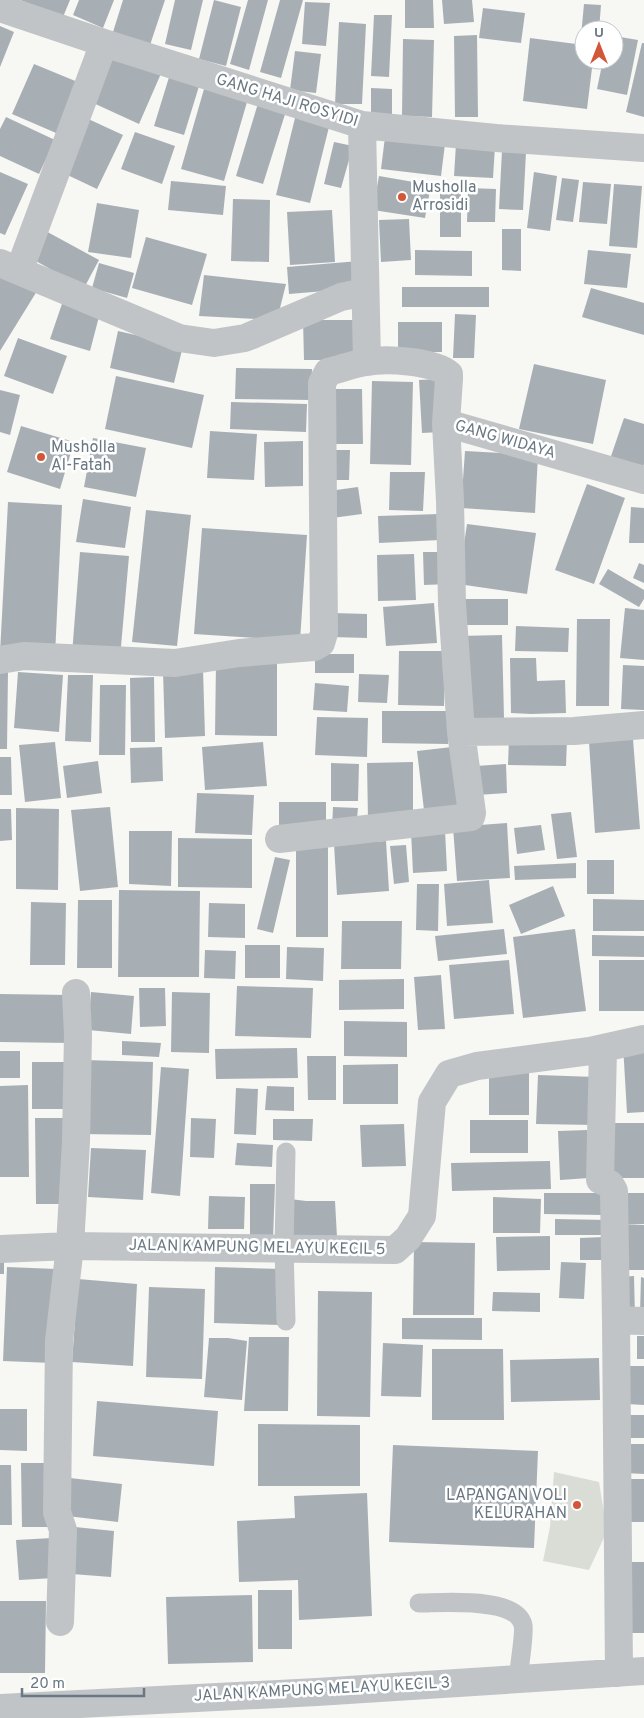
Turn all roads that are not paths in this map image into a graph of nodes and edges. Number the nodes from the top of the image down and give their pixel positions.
1 (0, 8) edge
2 (104, 43) junction
3 (362, 125) junction
4 (644, 148) edge
5 (9, 267) edge
6 (365, 292) junction
7 (367, 362) junction
8 (446, 423) junction
9 (644, 480) edge
10 (0, 660) edge
11 (644, 725) edge
12 (462, 732) junction
13 (279, 839) dead end
14 (76, 993) dead end
15 (644, 1039) edge
16 (603, 1049) junction
17 (286, 1152) dead end
18 (70, 1246) junction
19 (0, 1248) edge
20 (284, 1248) junction
21 (616, 1320) junction
22 (286, 1321) dead end
23 (644, 1322) edge
24 (419, 1603) dead end
25 (60, 1622) dead end
26 (632, 1672) edge
27 (518, 1679) junction
28 (0, 1708) edge

1 - 2 street, GANG HAJI ROSYIDI
2 - 3 street, GANG HAJI ROSYIDI
2 - 5 street
3 - 4 street, GANG HAJI ROSYIDI
3 - 6 street
5 - 6 street
6 - 7 street
7 - 8 street, GANG WIDAYA
7 - 10 street, GANG WIDAYA
8 - 9 street, GANG WIDAYA
8 - 12 street
11 - 12 street
12 - 13 street
14 - 18 street
15 - 16 street, JALAN KAMPUNG MELAYU KECIL 5
16 - 20 street, JALAN KAMPUNG MELAYU KECIL 5
16 - 21 street
17 - 20 lane
18 - 19 street, JALAN KAMPUNG MELAYU KECIL 5
18 - 20 street, JALAN KAMPUNG MELAYU KECIL 5
18 - 25 street
20 - 22 lane
21 - 23 street
21 - 26 street
24 - 27 lane
26 - 27 street, JALAN KAMPUNG MELAYU KECIL 3
27 - 28 street, JALAN KAMPUNG MELAYU KECIL 3

